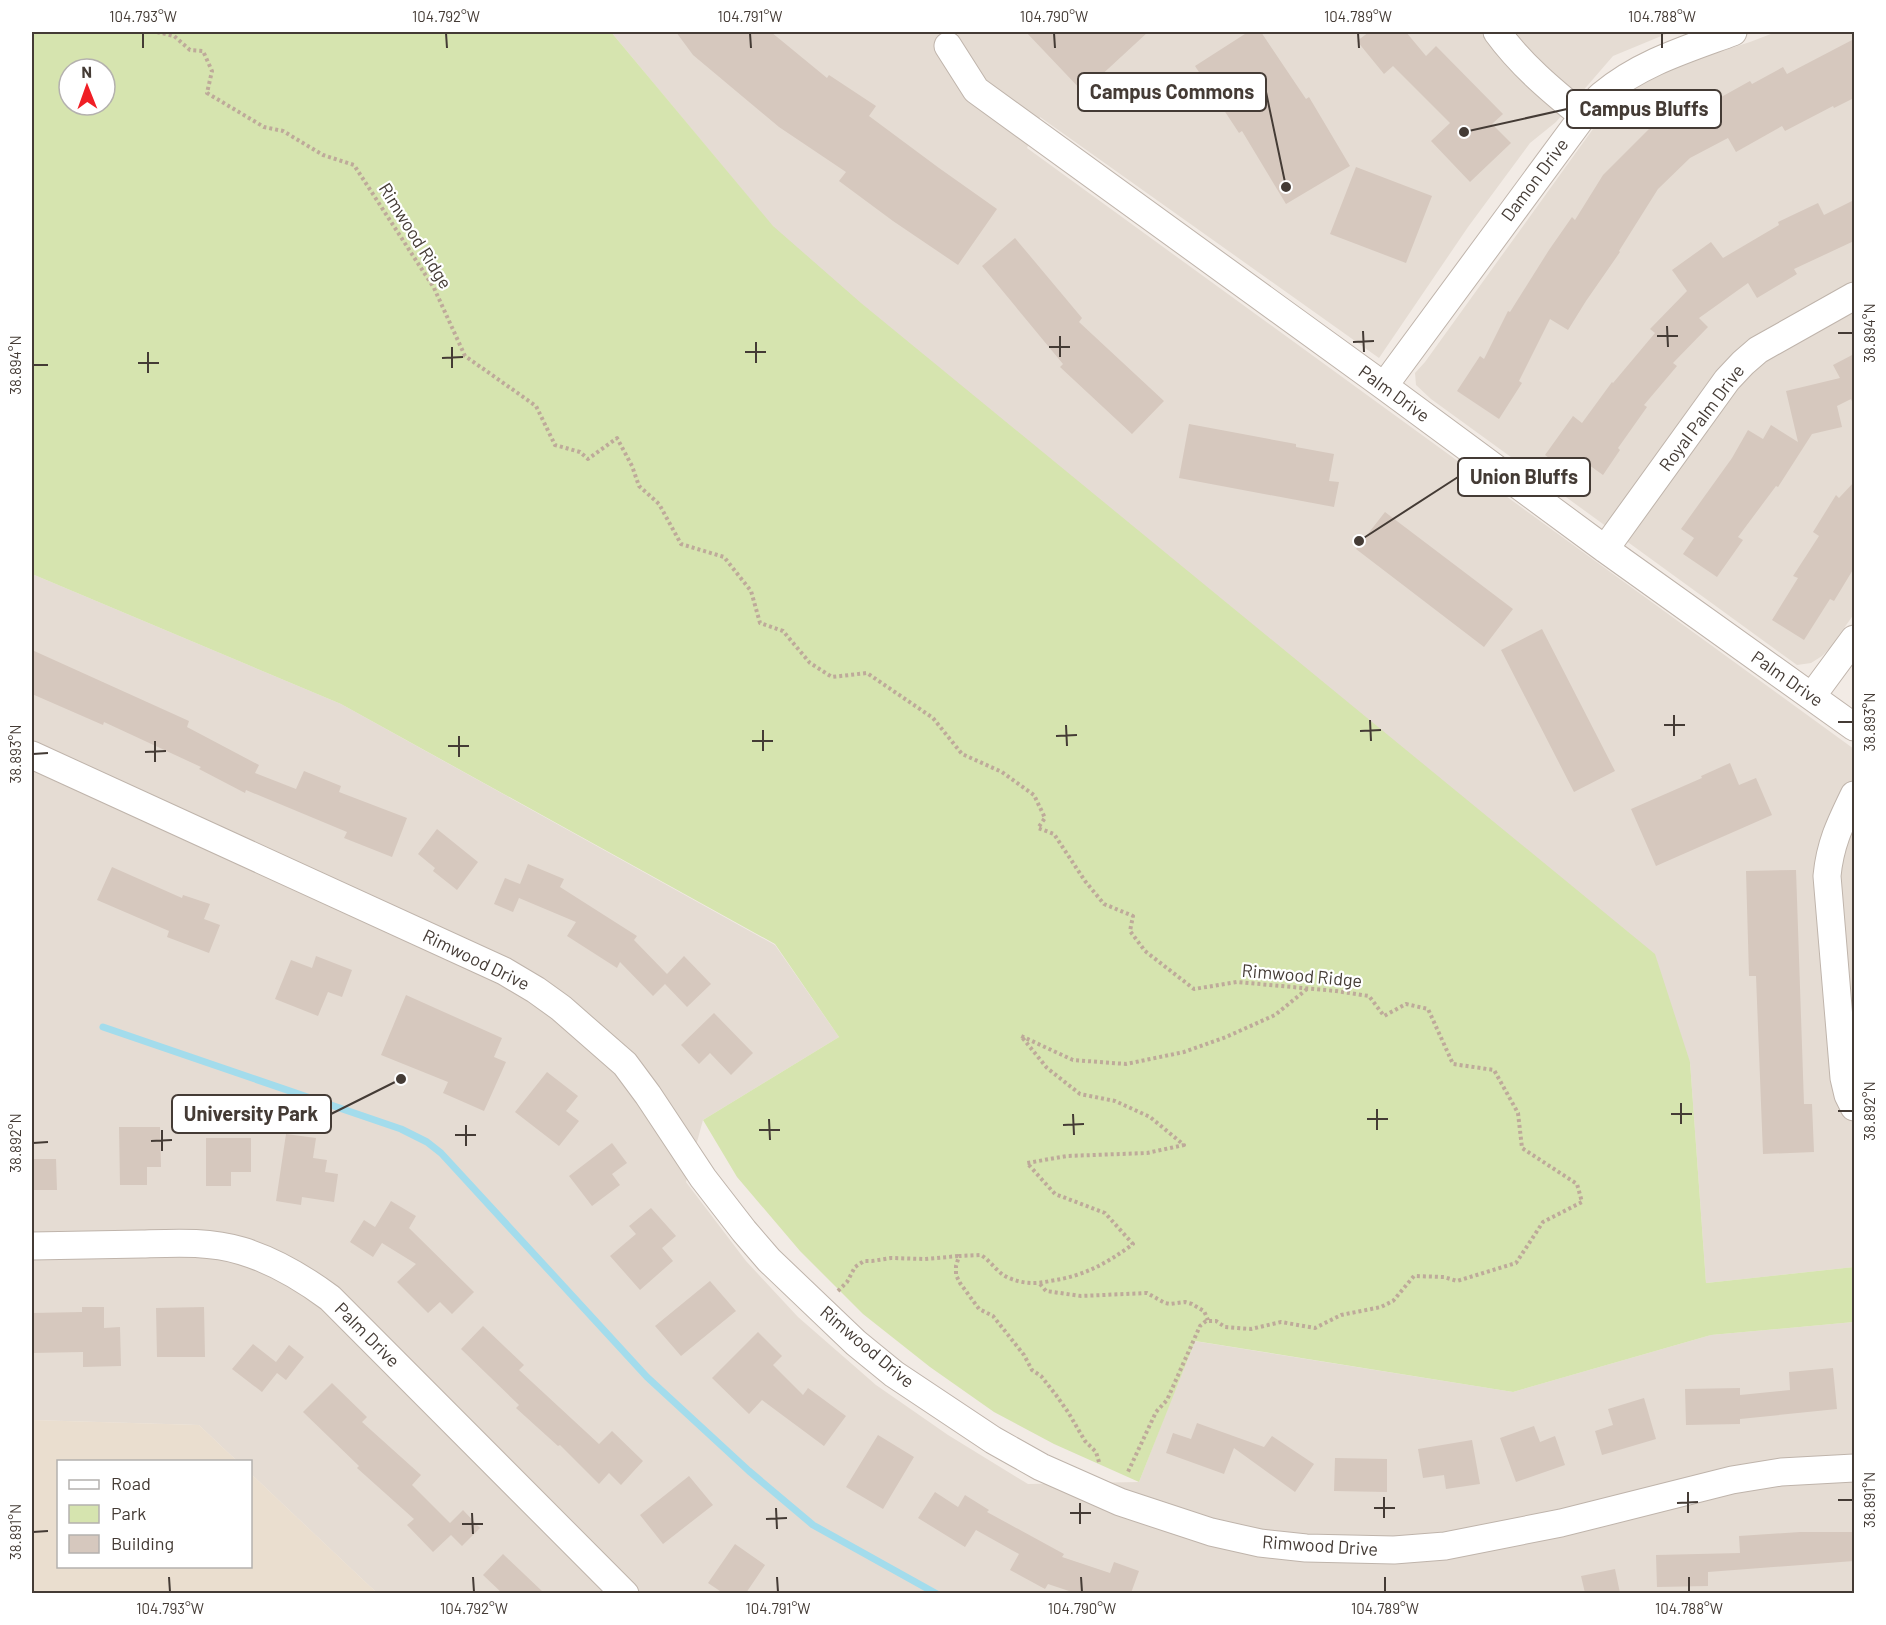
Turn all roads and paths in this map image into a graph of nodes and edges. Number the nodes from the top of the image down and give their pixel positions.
1 (157, 32) edge
2 (1497, 32) edge
3 (1733, 32) edge
4 (948, 46) dead end
5 (1583, 116) junction
6 (1854, 296) edge
7 (1384, 386) junction
8 (1605, 549) junction
9 (1854, 639) edge
10 (1812, 696) junction
11 (1854, 727) edge
12 (32, 755) edge
13 (1854, 795) edge
14 (1844, 952) edge
15 (1307, 989) junction
16 (1854, 1107) edge
17 (32, 1246) edge
18 (959, 1256) junction
19 (1039, 1283) junction
20 (838, 1291) dead end
21 (1208, 1320) junction
22 (1099, 1462) dead end
23 (1854, 1468) edge
24 (1127, 1474) dead end
25 (625, 1593) edge

1 - 15 path, Rimwood Ridge
2 - 5 street
3 - 5 street, Damon Drive
4 - 7 street, Palm Drive
5 - 7 street, Damon Drive
6 - 8 street, Royal Palm Drive
7 - 8 street, Palm Drive
8 - 10 street, Palm Drive
9 - 10 street
10 - 11 street, Palm Drive
12 - 23 street, Rimwood Drive
13 - 14 street
14 - 16 street
15 - 19 path
15 - 21 path, Rimwood Ridge
17 - 25 street, Palm Drive
18 - 19 path
18 - 20 path
18 - 22 path
19 - 21 path
21 - 24 path

